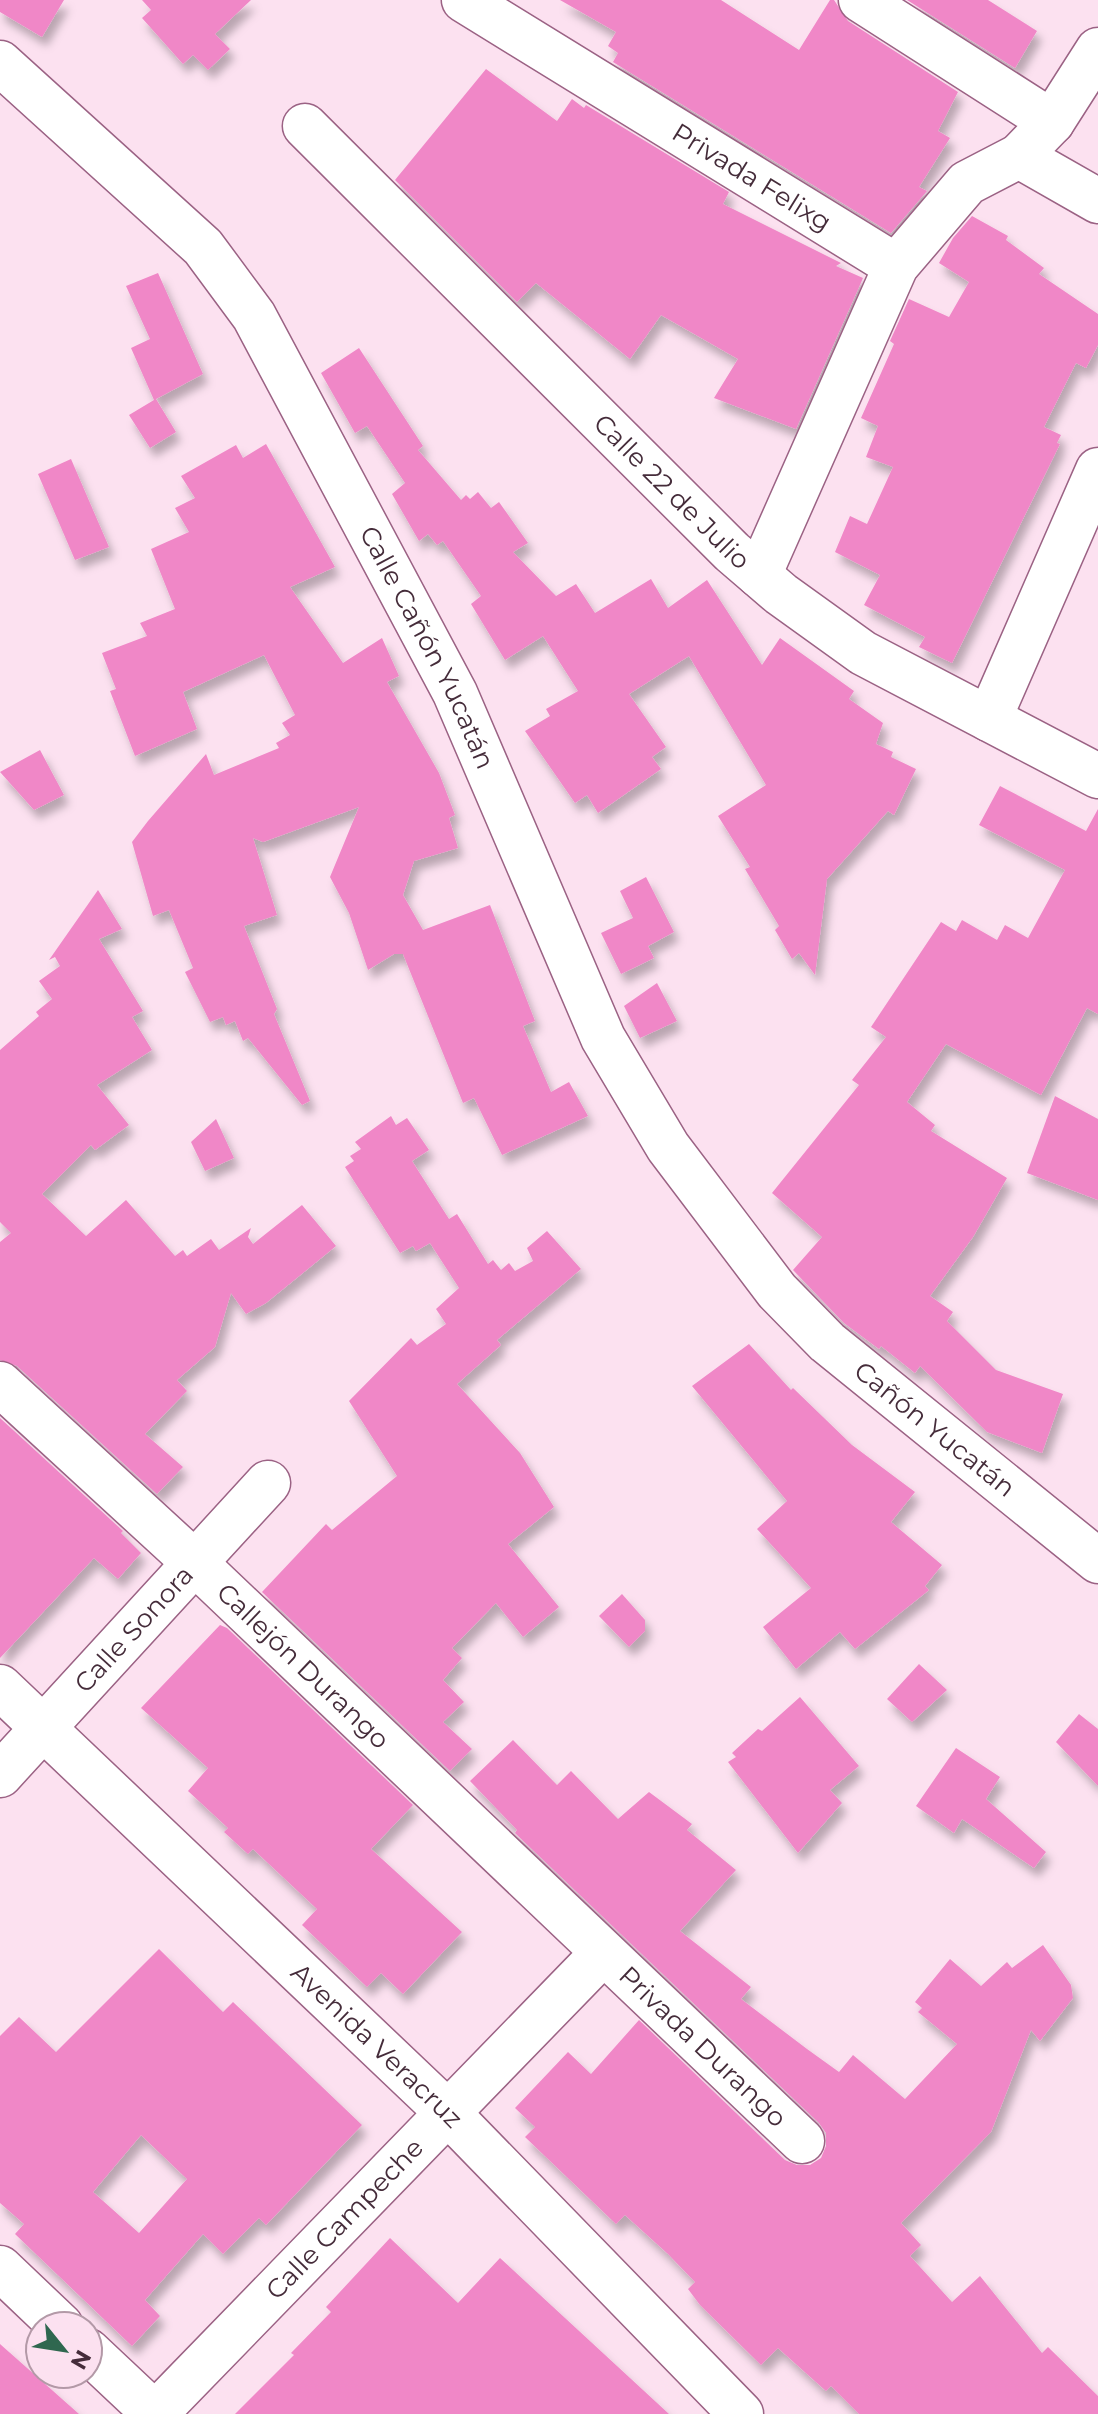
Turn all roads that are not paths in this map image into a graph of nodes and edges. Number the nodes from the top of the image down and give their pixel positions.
1 (464, 0) edge
2 (861, 0) edge
3 (1098, 50) edge
4 (0, 63) edge
5 (1052, 122) junction
6 (305, 126) dead end
7 (1019, 156) junction
8 (1098, 201) edge
9 (896, 266) junction
10 (1098, 470) edge
11 (759, 575) junction
12 (989, 719) junction
13 (1098, 776) edge
14 (777, 1291) joint
15 (0, 1384) edge
16 (268, 1483) dead end
17 (1098, 1561) edge
18 (196, 1564) junction
19 (0, 1687) edge
20 (44, 1728) junction
21 (0, 1775) edge
22 (602, 1954) junction
23 (447, 2112) junction
24 (802, 2141) dead end
25 (0, 2268) edge
26 (44, 2310) edge
27 (104, 2366) edge
28 (155, 2414) edge
29 (741, 2414) edge

1 - 9 street, Privada Felixg
2 - 5 street
3 - 5 street
4 - 14 street, Calle Cañón Yucatán
5 - 7 street
6 - 11 street, Calle 22 de Julio
7 - 8 street
7 - 9 street
9 - 11 street
10 - 12 street
11 - 12 street, Calle 22 de Julio
12 - 13 street, Calle 22 de Julio
14 - 17 street, Cañón Yucatán
15 - 18 street, Callejón Durango
16 - 18 street, Calle Sonora
18 - 20 street, Calle Sonora
18 - 22 street, Callejón Durango
19 - 20 street, Avenida Veracruz
20 - 21 street, Calle Sonora
20 - 23 street, Avenida Veracruz
22 - 23 street, Calle Campeche
22 - 24 street, Privada Durango
23 - 28 street, Calle Campeche
23 - 29 street, Avenida Veracruz
25 - 26 street
27 - 28 street

